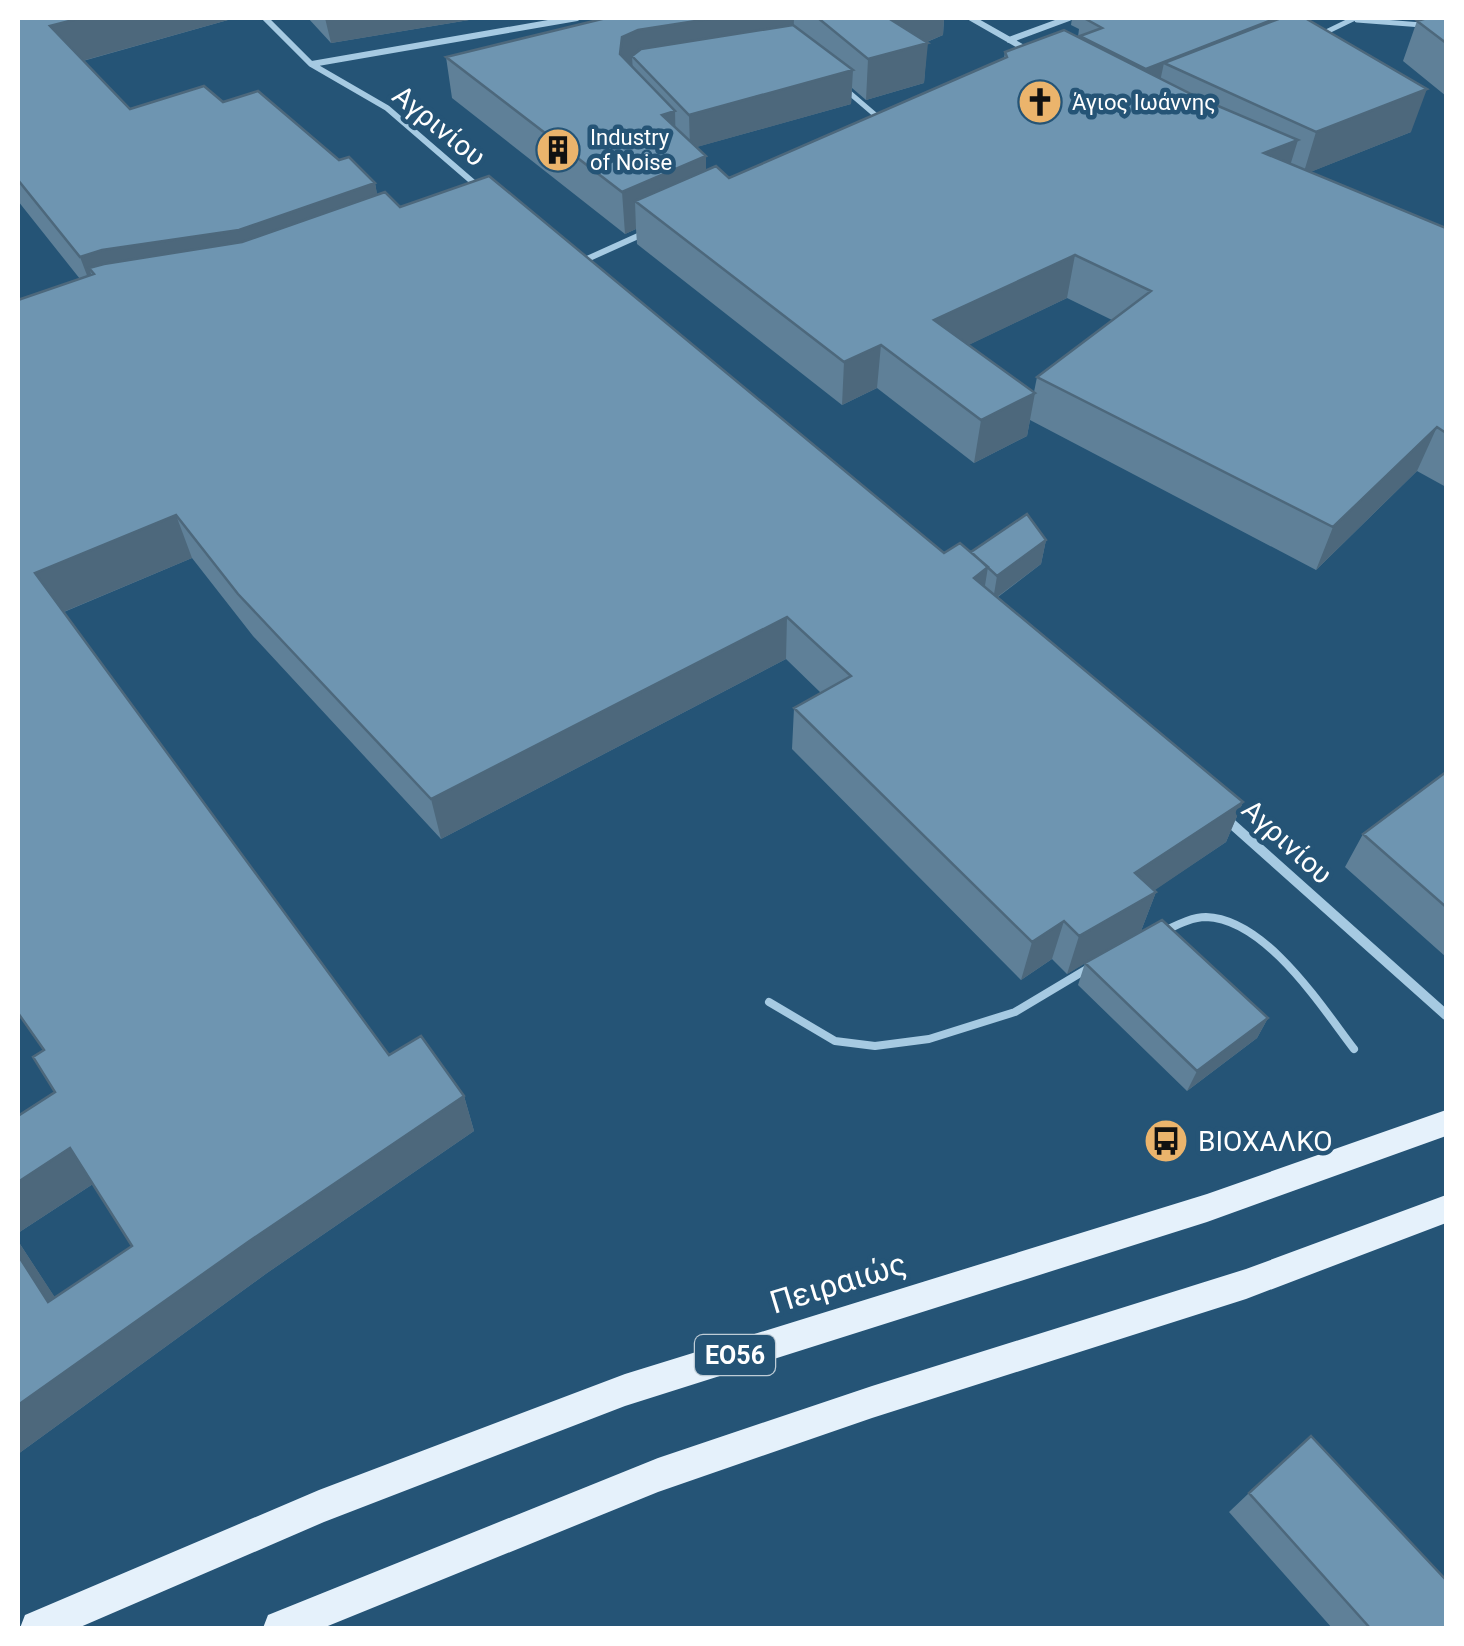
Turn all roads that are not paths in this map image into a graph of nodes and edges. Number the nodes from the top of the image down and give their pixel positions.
1 (265, 18) edge
2 (577, 18) edge
3 (971, 18) edge
4 (1069, 18) edge
5 (1356, 19) edge
6 (1429, 25) edge
7 (1321, 34) edge
8 (1008, 40) junction
9 (311, 64) junction
10 (1024, 65) edge
11 (832, 79) edge
12 (887, 126) edge
13 (486, 194) joint
14 (468, 200) edge
15 (657, 228) edge
16 (586, 277) edge
17 (1211, 804) edge
18 (1156, 934) edge
19 (1097, 964) edge
20 (769, 1002) dead end
21 (1446, 1015) edge
22 (1354, 1048) dead end
23 (1446, 1122) edge
24 (1446, 1209) edge
25 (38, 1628) edge
26 (281, 1628) edge

1 - 9 street, Αγρινίου
2 - 9 street
3 - 8 street
4 - 8 street
5 - 6 lane
5 - 7 lane
8 - 10 street
9 - 13 street, Αγρινίου
11 - 12 lane
13 - 14 lane
15 - 16 street
17 - 21 street, Αγρινίου
18 - 22 lane
19 - 20 lane
23 - 25 main road, Πειραιώς / ΕΟ56
24 - 26 main road

